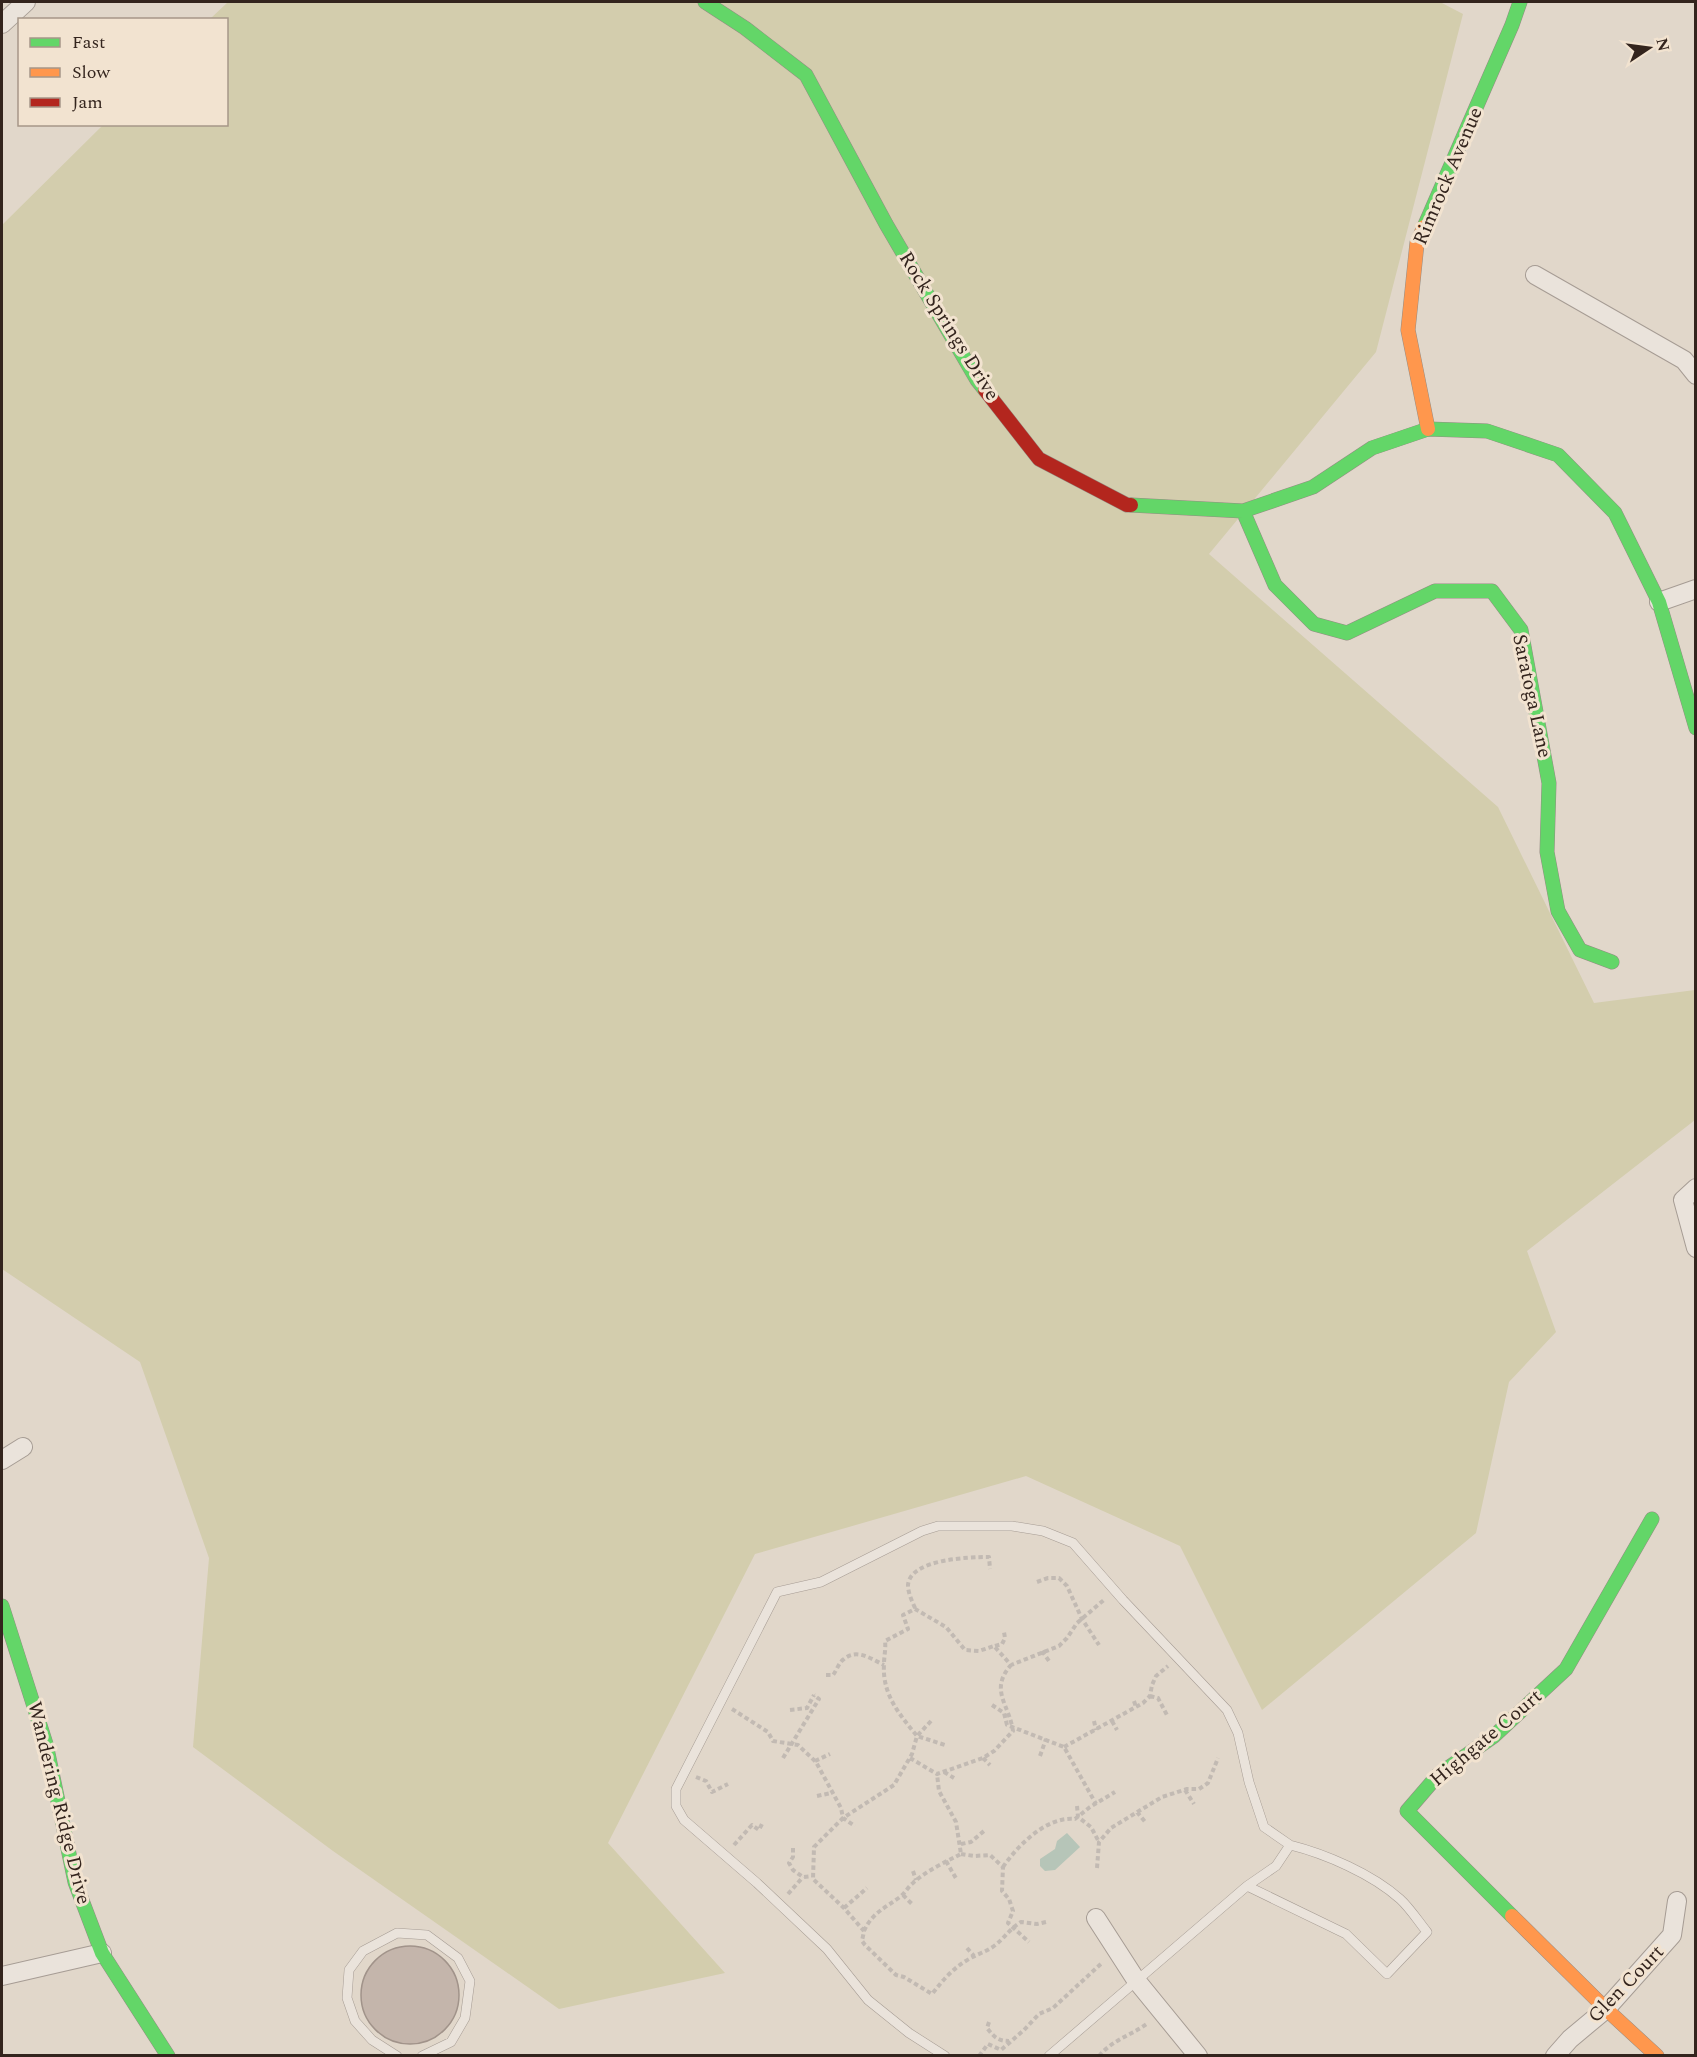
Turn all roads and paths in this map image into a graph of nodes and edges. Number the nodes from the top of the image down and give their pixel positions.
1 (26, 2) edge
2 (705, 2) edge
3 (1520, 2) edge
4 (2, 24) edge
5 (1535, 275) dead end
6 (1690, 356) edge
7 (1695, 375) edge
8 (1428, 429) junction
9 (1243, 511) junction
10 (1695, 590) edge
11 (1659, 602) junction
12 (1695, 728) edge
13 (1612, 962) dead end
14 (1695, 1188) edge
15 (1695, 1248) edge
16 (23, 1447) dead end
17 (2, 1460) edge
18 (1652, 1519) dead end
19 (990, 1569) dead end
20 (1037, 1582) dead end
21 (1115, 1591) junction
22 (2, 1606) edge
23 (915, 1609) junction
24 (1082, 1619) junction
25 (1004, 1632) dead end
26 (1099, 1645) dead end
27 (994, 1646) junction
28 (1042, 1651) junction
29 (1178, 1659) junction
30 (1048, 1661) dead end
31 (884, 1665) junction
32 (1011, 1665) junction
33 (826, 1675) dead end
34 (1150, 1696) junction
35 (1134, 1701) dead end
36 (992, 1705) dead end
37 (1136, 1707) junction
38 (790, 1710) dead end
39 (741, 1716) dead end
40 (1168, 1717) dead end
41 (931, 1721) dead end
42 (1094, 1721) dead end
43 (1112, 1721) junction
44 (1012, 1727) junction
45 (1096, 1730) junction
46 (1117, 1730) dead end
47 (917, 1736) junction
48 (1046, 1739) junction
49 (791, 1744) junction
50 (945, 1745) dead end
51 (1064, 1747) junction
52 (830, 1754) dead end
53 (1040, 1756) dead end
54 (783, 1758) dead end
55 (910, 1758) junction
56 (982, 1758) junction
57 (1218, 1758) dead end
58 (815, 1761) junction
59 (990, 1765) dead end
60 (685, 1771) junction
61 (944, 1771) junction
62 (937, 1774) junction
63 (954, 1778) dead end
64 (728, 1784) dead end
65 (1185, 1790) junction
66 (1115, 1792) dead end
67 (831, 1793) junction
68 (817, 1796) dead end
69 (1096, 1804) junction
70 (1194, 1804) dead end
71 (1077, 1806) dead end
72 (1137, 1812) junction
73 (1078, 1817) junction
74 (843, 1818) junction
75 (763, 1822) dead end
76 (1146, 1823) dead end
77 (855, 1826) dead end
78 (984, 1831) dead end
79 (1099, 1842) junction
80 (961, 1844) junction
81 (1290, 1845) junction
82 (793, 1848) dead end
83 (961, 1854) junction
84 (725, 1855) junction
85 (946, 1861) junction
86 (1003, 1867) junction
87 (1097, 1868) dead end
88 (913, 1871) dead end
89 (812, 1876) junction
90 (803, 1877) junction
91 (916, 1880) junction
92 (957, 1880) dead end
93 (1247, 1887) junction
94 (867, 1888) dead end
95 (903, 1895) junction
96 (1677, 1901) dead end
97 (779, 1904) junction
98 (912, 1904) dead end
99 (844, 1908) junction
100 (1096, 1918) dead end
101 (1046, 1922) dead end
102 (1014, 1926) junction
103 (864, 1931) junction
104 (1029, 1942) dead end
105 (967, 1948) dead end
106 (1117, 1950) junction
107 (102, 1953) junction
108 (974, 1956) junction
109 (2, 1976) edge
110 (1136, 1980) junction
111 (1067, 1986) dead end
112 (1076, 1987) junction
113 (1606, 2009) junction
114 (989, 2022) dead end
115 (1148, 2022) dead end
116 (1010, 2041) junction
117 (168, 2055) edge
118 (398, 2055) edge
119 (422, 2055) edge
120 (945, 2055) edge
121 (979, 2055) edge
122 (1049, 2055) edge
123 (1099, 2055) edge
124 (1198, 2055) edge
125 (1555, 2055) edge
126 (1658, 2055) edge

1 - 4 street
2 - 9 street, Rock Springs Drive
3 - 8 street, Rimrock Avenue
5 - 6 street
6 - 7 street
8 - 9 street, Rock Springs Drive
8 - 11 street, Rock Springs Drive
9 - 13 street, Saratoga Lane
10 - 11 street
11 - 12 street, Rock Springs Drive
14 - 15 street
16 - 17 street
18 - 113 street, Highgate Court
19 - 23 path
20 - 24 path
21 - 24 path
21 - 29 lane
21 - 60 lane
22 - 107 street, Wandering Ridge Drive
23 - 27 path
23 - 31 path
24 - 26 path
24 - 28 path
25 - 27 path
27 - 32 path
28 - 30 path
28 - 32 path
29 - 34 path
29 - 81 lane
31 - 33 path
31 - 47 path
32 - 44 path
34 - 37 path
34 - 40 path
35 - 37 path
36 - 44 path
37 - 43 path
38 - 49 path
39 - 49 path
41 - 47 path
42 - 45 path
43 - 45 path
43 - 46 path
44 - 48 path
44 - 56 path
45 - 51 path
47 - 50 path
47 - 55 path
48 - 51 path
48 - 53 path
49 - 54 path
49 - 58 path
51 - 69 path
52 - 58 path
55 - 62 path
55 - 74 path
56 - 59 path
56 - 61 path
57 - 65 path
58 - 67 path
60 - 64 path
60 - 84 lane
61 - 62 path
61 - 63 path
62 - 80 path
65 - 70 path
65 - 72 path
66 - 69 path
67 - 68 path
67 - 74 path
69 - 73 path
71 - 73 path
72 - 76 path
72 - 79 path
73 - 79 path
73 - 86 path
74 - 77 path
74 - 89 path
75 - 84 path
78 - 80 path
79 - 87 path
80 - 83 path
81 - 93 lane
81 - 93 lane
82 - 90 path
83 - 85 path
83 - 86 path
84 - 97 lane
85 - 91 path
85 - 92 path
86 - 102 path
88 - 91 path
89 - 90 path
89 - 99 path
90 - 97 path
91 - 95 path
93 - 110 lane
94 - 99 path
95 - 98 path
95 - 103 path
96 - 113 street, Glen Court
97 - 120 lane
99 - 103 path
100 - 106 street
101 - 102 path
102 - 104 path
102 - 108 path
103 - 108 path
105 - 108 path
106 - 110 street
106 - 112 path
107 - 109 street
107 - 117 street, Wandering Ridge Drive
110 - 122 lane
110 - 124 street
111 - 112 path
112 - 116 path
113 - 125 street, Glen Court
113 - 126 street, Highgate Court
114 - 116 path
115 - 123 path
116 - 121 path
118 - 119 lane

